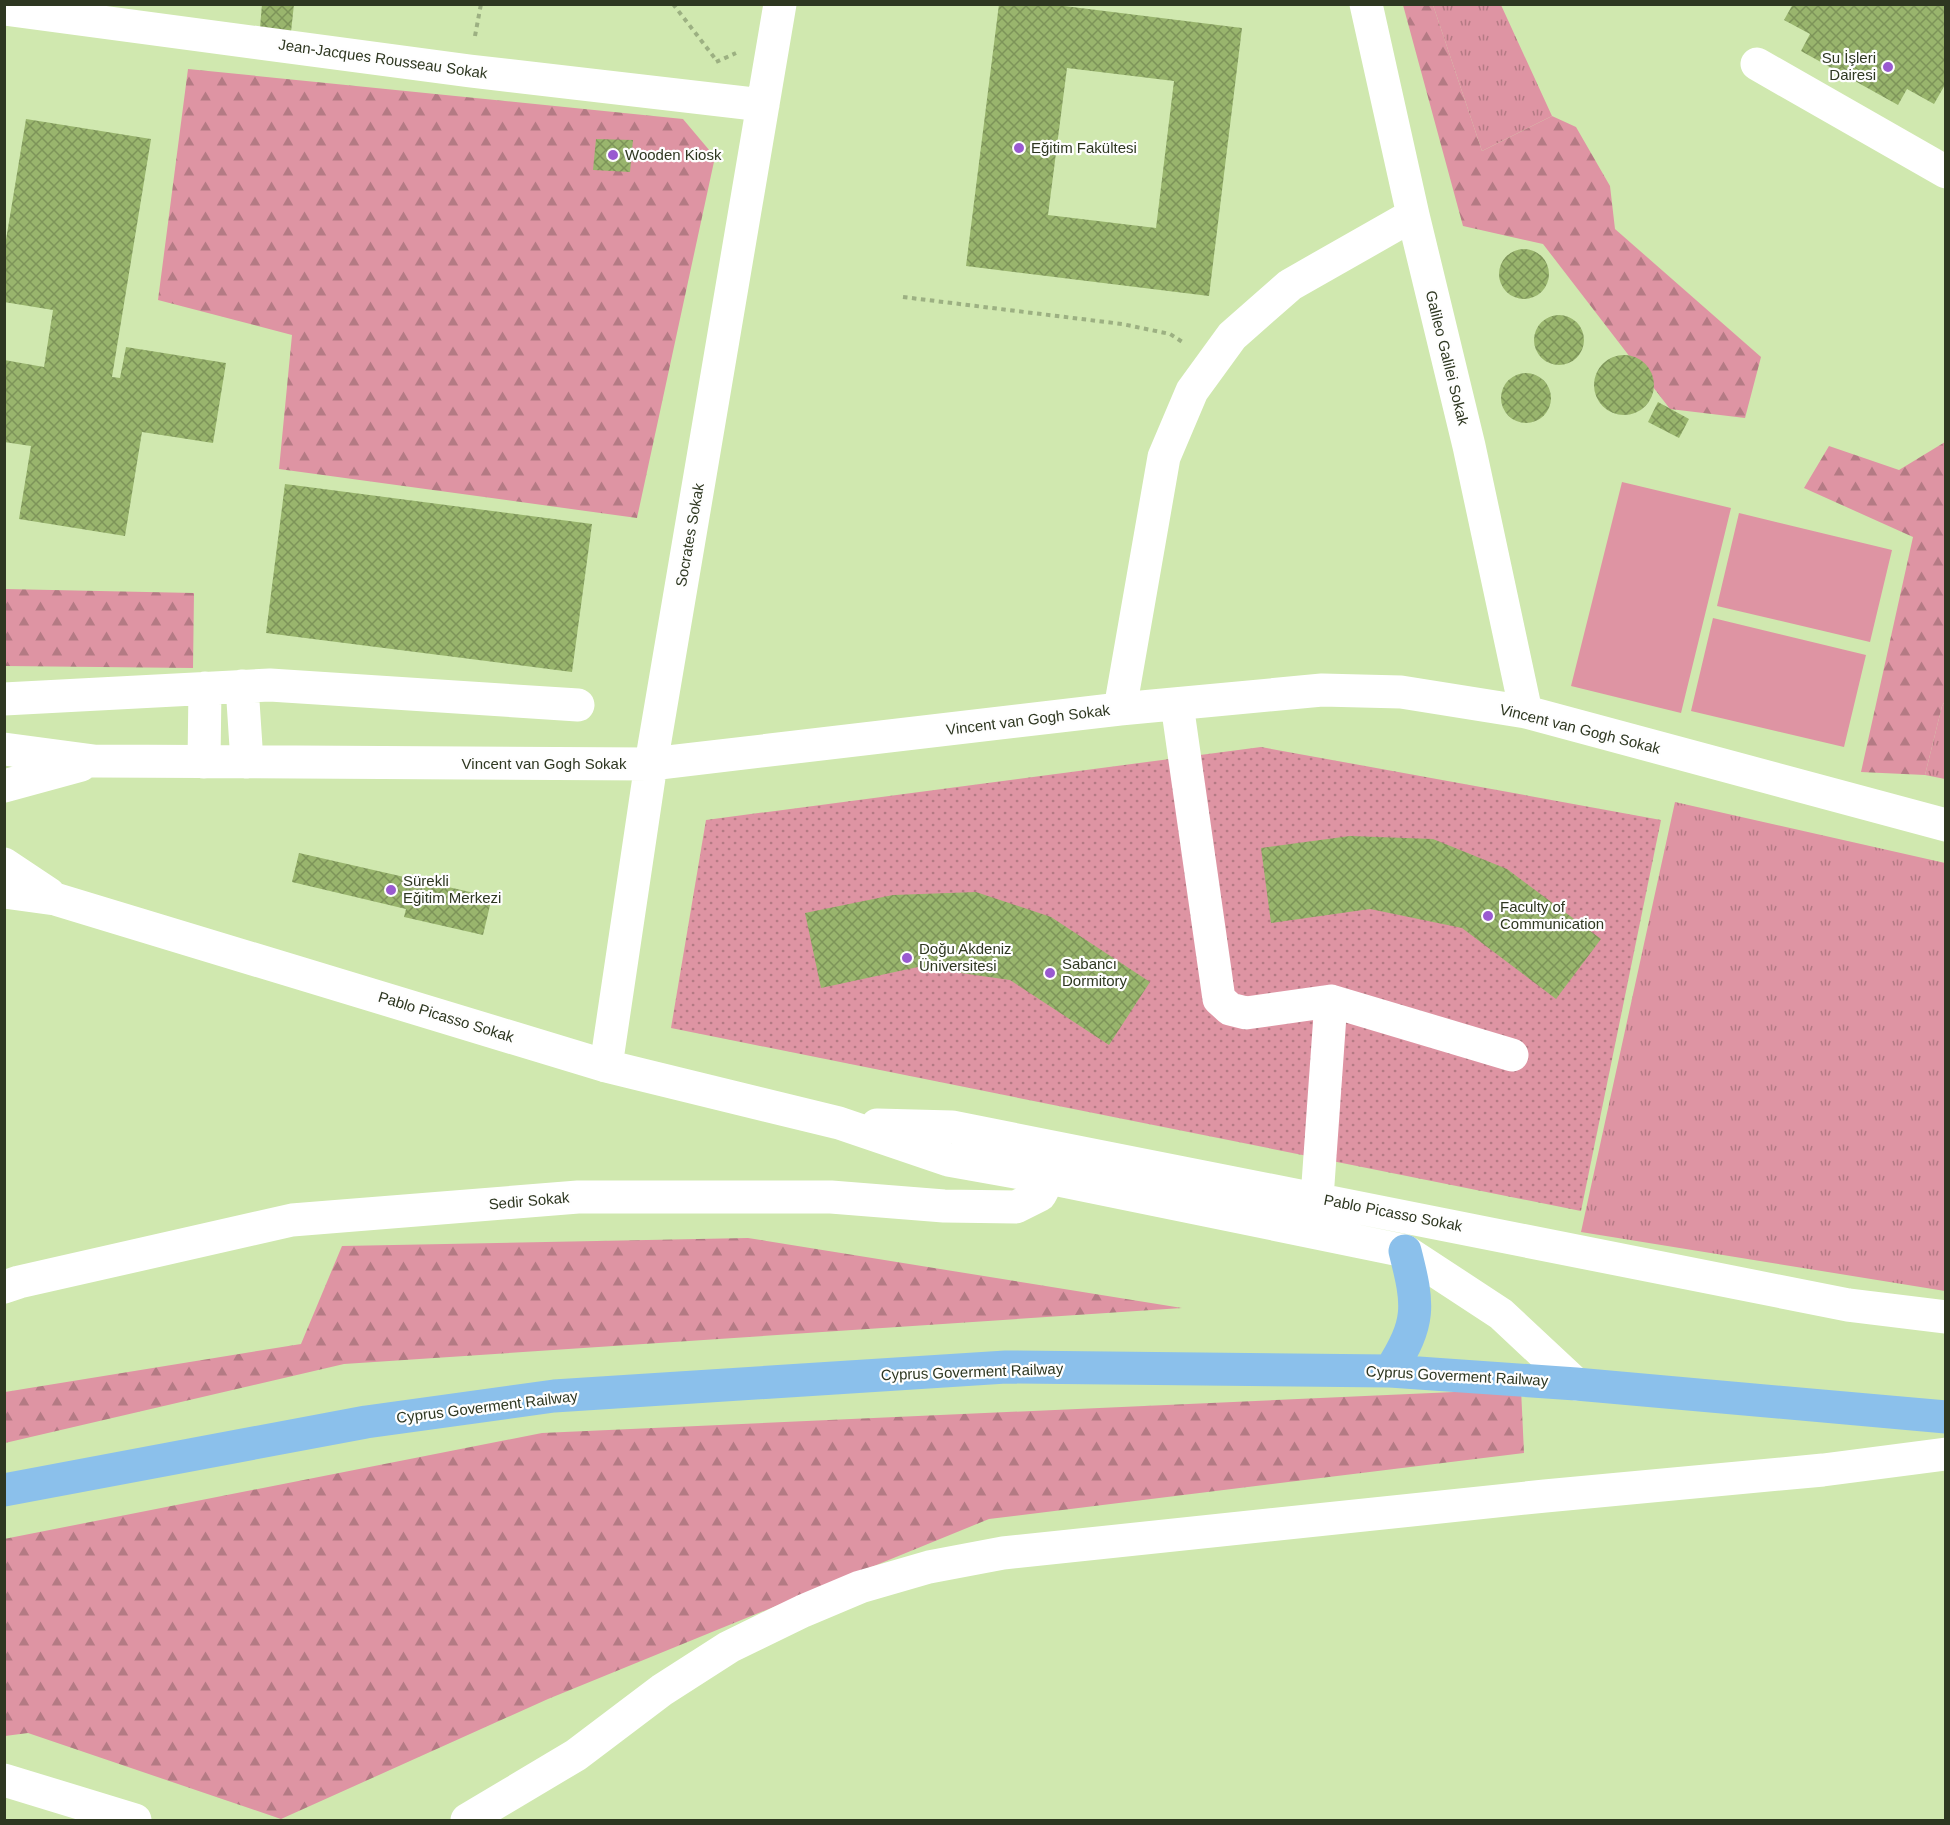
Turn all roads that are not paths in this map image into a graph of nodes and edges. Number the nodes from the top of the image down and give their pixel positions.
1 (780, 4) edge
2 (1366, 4) edge
3 (4, 9) edge
4 (1757, 64) dead end
5 (763, 105) junction
6 (1946, 172) edge
7 (1413, 215) junction
8 (242, 686) junction
9 (205, 688) junction
10 (4, 699) edge
11 (1177, 704) junction
12 (578, 705) dead end
13 (1120, 709) junction
14 (1526, 712) junction
15 (4, 749) edge
16 (94, 761) junction
17 (204, 762) junction
18 (247, 762) junction
19 (651, 764) junction
20 (4, 786) edge
21 (1946, 825) edge
22 (4, 864) edge
23 (4, 892) edge
24 (55, 898) junction
25 (1330, 1001) junction
26 (1512, 1055) dead end
27 (606, 1066) junction
28 (839, 1123) junction
29 (1049, 1178) junction
30 (1317, 1198) junction
31 (1405, 1251) junction
32 (4, 1287) edge
33 (1946, 1317) edge
34 (1390, 1371) junction
35 (1576, 1384) junction
36 (1946, 1417) edge
37 (1946, 1454) edge
38 (4, 1490) edge
39 (4, 1779) edge
40 (135, 1821) edge
41 (467, 1821) edge

1 - 5 street, Socrates Sokak
2 - 7 street, Galileo Galilei Sokak
3 - 5 street, Jean-Jacques Rousseau Sokak
4 - 6 street
5 - 19 street, Socrates Sokak
7 - 13 street
7 - 14 street, Galileo Galilei Sokak
8 - 9 street
8 - 12 street
8 - 18 street
9 - 10 street
9 - 17 street
11 - 13 street, Vincent van Gogh Sokak
11 - 14 street, Vincent van Gogh Sokak
11 - 25 street
13 - 19 street, Vincent van Gogh Sokak
14 - 21 street, Vincent van Gogh Sokak
15 - 16 street
16 - 17 street, Vincent van Gogh Sokak
16 - 20 street
17 - 18 street, Vincent van Gogh Sokak
18 - 19 street, Vincent van Gogh Sokak
19 - 27 street, Socrates Sokak
22 - 24 street
23 - 24 street
24 - 27 street, Pablo Picasso Sokak
25 - 26 street
25 - 30 street
27 - 28 street, Pablo Picasso Sokak
28 - 29 street, Pablo Picasso Sokak
28 - 30 street, Pablo Picasso Sokak
29 - 31 street, Pablo Picasso Sokak
29 - 32 street, Sedir Sokak
30 - 33 street, Pablo Picasso Sokak
31 - 34 main road
31 - 35 street, Pablo Picasso Sokak
34 - 35 main road, Cyprus Goverment Railway
34 - 38 main road, Cyprus Goverment Railway
35 - 36 main road, Cyprus Goverment Railway
37 - 41 street
39 - 40 street

